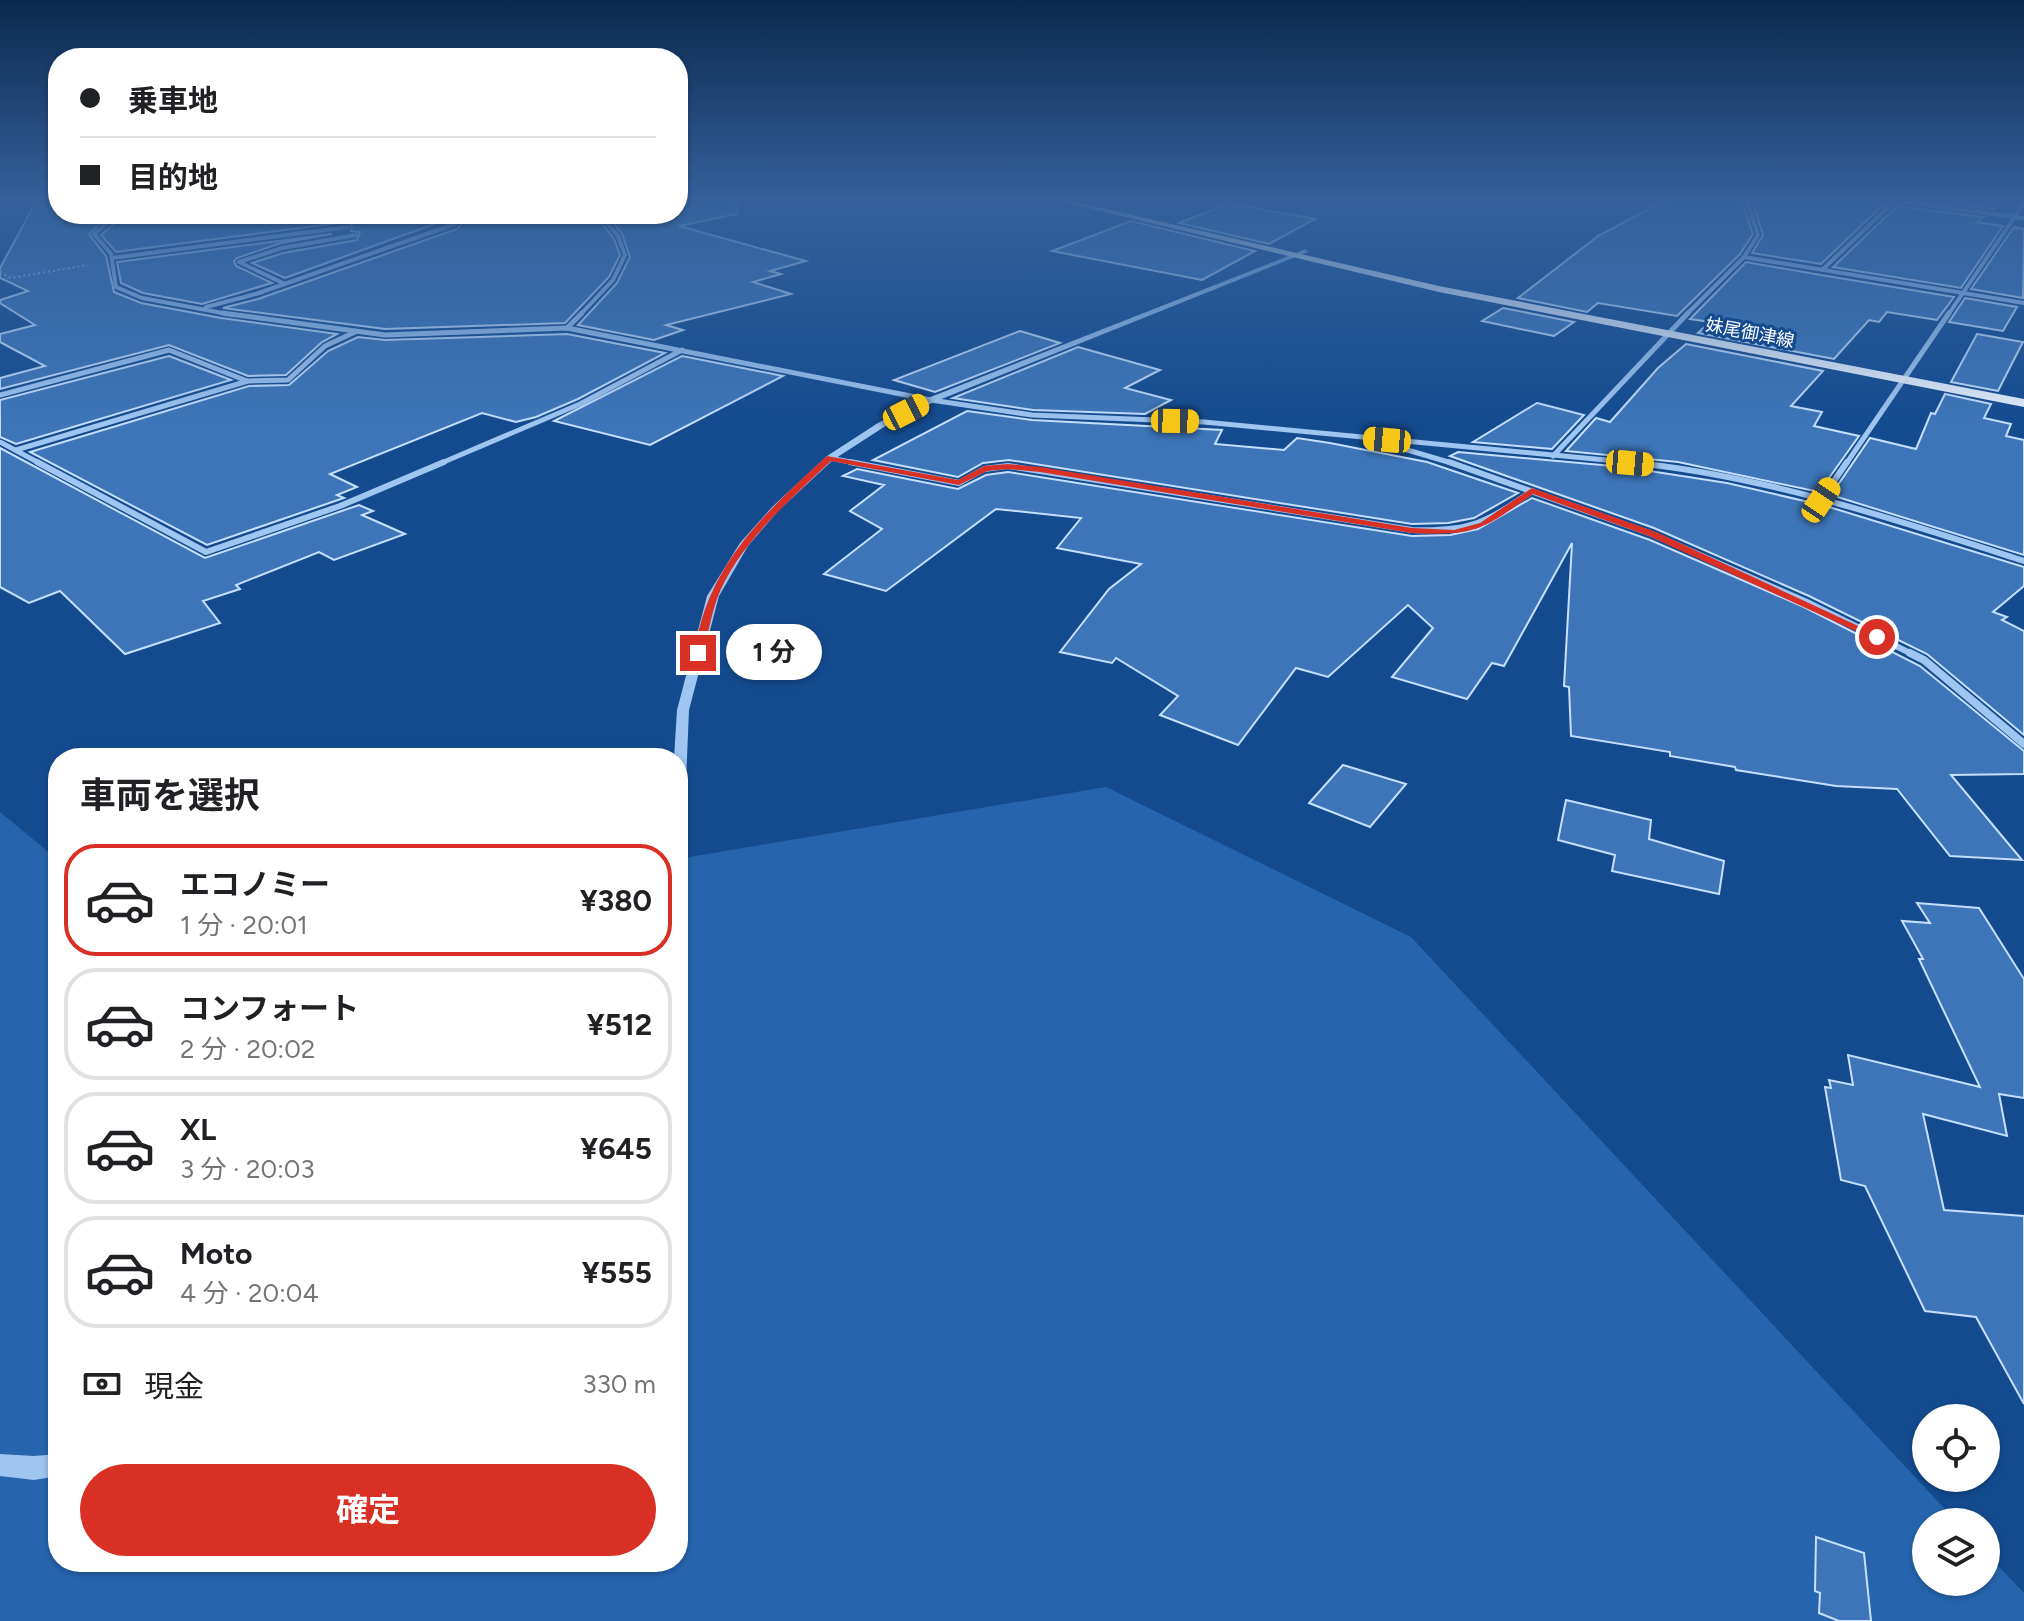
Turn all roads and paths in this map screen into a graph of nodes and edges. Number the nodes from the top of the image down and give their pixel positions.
1 (3, 274) edge
2 (34, 274) edge
3 (115, 274) edge
4 (263, 274) edge
5 (314, 274) edge
6 (616, 274) edge
7 (1248, 274) edge
8 (1382, 274) edge
9 (1411, 274) edge
10 (1727, 274) edge
11 (1844, 274) edge
12 (1975, 274) edge
13 (285, 284) junction
14 (1962, 293) junction
15 (2024, 303) edge
16 (202, 309) junction
17 (567, 328) junction
18 (1671, 330) junction
19 (356, 331) junction
20 (682, 350) junction
21 (1904, 375) junction
22 (248, 381) junction
23 (2024, 394) edge
24 (0, 395) edge
25 (931, 400) junction
26 (2024, 403) edge
27 (1359, 438) junction
28 (0, 442) edge
29 (16, 450) junction
30 (1553, 456) junction
31 (830, 458) junction
32 (1532, 491) junction
33 (1821, 500) junction
34 (2024, 561) edge
35 (2024, 744) edge
36 (681, 748) edge
37 (0, 1465) edge
38 (48, 1466) edge

1 - 2 path
3 - 16 street
4 - 13 street
5 - 13 street
6 - 17 street
7 - 25 street
8 - 18 main road, 妹尾御津線
9 - 18 main road, 妹尾御津線
10 - 18 street
11 - 14 street
12 - 14 street
13 - 16 street
14 - 15 street
14 - 21 street
16 - 19 street
17 - 19 street
17 - 20 street
18 - 21 main road, 妹尾御津線
18 - 30 street
19 - 22 street
20 - 25 street
20 - 29 street
21 - 23 main road, 妹尾御津線
21 - 26 main road, 妹尾御津線
21 - 33 street
22 - 24 street
22 - 29 street
25 - 27 street
25 - 31 street
27 - 30 street
27 - 32 street
28 - 29 street
30 - 33 street
31 - 32 street
31 - 36 street
32 - 35 street
33 - 34 street
37 - 38 street

